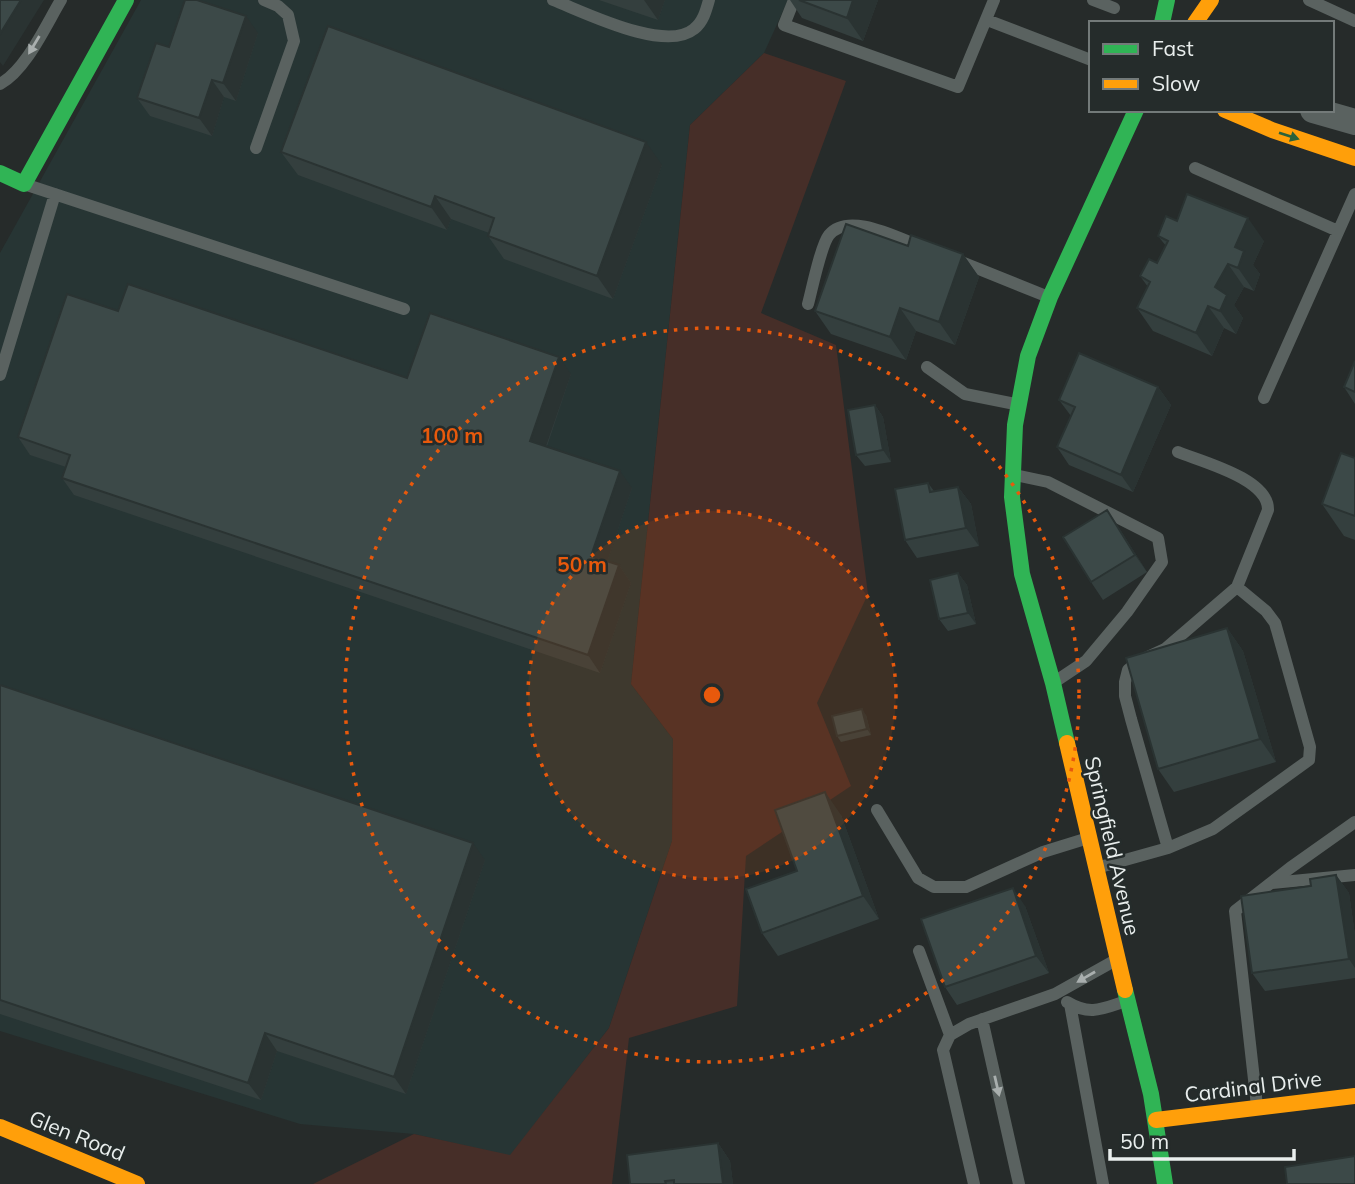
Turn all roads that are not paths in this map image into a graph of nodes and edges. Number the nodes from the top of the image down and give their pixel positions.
1 (61, 0) edge
2 (126, 0) edge
3 (264, 0) edge
4 (552, 0) edge
5 (709, 0) edge
6 (794, 0) edge
7 (994, 0) edge
8 (1093, 0) edge
9 (1167, 0) edge
10 (1211, 0) edge
11 (1309, 0) edge
12 (1114, 8) dead end
13 (987, 20) junction
14 (1162, 21) edge
15 (1196, 21) edge
16 (1355, 21) edge
17 (1089, 59) edge
18 (0, 83) edge
19 (1135, 112) edge
20 (1230, 112) edge
21 (1320, 112) edge
22 (1355, 122) edge
23 (256, 148) dead end
24 (1355, 158) edge
25 (1195, 167) dead end
26 (0, 173) edge
27 (23, 184) junction
28 (55, 194) junction
29 (1355, 194) edge
30 (1338, 231) junction
31 (1050, 297) junction
32 (808, 304) dead end
33 (404, 309) dead end
34 (927, 368) dead end
35 (0, 375) edge
36 (1264, 398) dead end
37 (1017, 404) junction
38 (1178, 452) dead end
39 (1012, 475) junction
40 (1237, 587) junction
41 (1053, 683) junction
42 (877, 810) dead end
43 (1355, 822) edge
44 (1089, 838) junction
45 (1168, 848) junction
46 (1096, 868) junction
47 (1355, 874) edge
48 (1270, 883) junction
49 (919, 950) dead end
50 (1117, 959) junction
51 (1055, 994) junction
52 (1128, 1001) junction
53 (1070, 1004) junction
54 (982, 1020) junction
55 (950, 1035) junction
56 (1355, 1096) edge
57 (1257, 1108) junction
58 (1156, 1120) junction
59 (0, 1127) edge
60 (137, 1184) edge
61 (974, 1184) edge
62 (1019, 1184) edge
63 (1103, 1184) edge
64 (1165, 1184) edge

1 -> 18 lane
2 - 27 main road
3 - 23 lane
4 - 5 lane
6 - 13 lane
7 - 13 lane
8 - 12 lane
9 - 14 main road
10 - 15 main road
11 - 16 lane
13 - 17 lane
19 - 31 main road, Springfield Avenue
20 -> 24 main road
21 - 22 street
25 - 30 lane
26 - 27 main road
27 - 28 lane
28 - 33 lane
28 - 35 lane
29 - 30 lane
30 - 36 lane
31 - 32 lane
31 - 37 main road, Springfield Avenue
34 - 37 lane
37 - 39 main road, Springfield Avenue
38 - 40 lane
39 - 41 main road, Springfield Avenue
39 - 41 lane
40 - 45 lane
40 - 45 lane
41 - 44 main road, Springfield Avenue
42 - 44 lane
43 - 48 lane
44 - 46 main road, Springfield Avenue
45 - 46 lane
46 - 50 main road, Springfield Avenue
47 - 48 lane
48 - 57 lane
49 - 55 lane
50 -> 51 lane
50 - 52 main road, Springfield Avenue
51 - 53 lane
51 - 54 lane
52 - 53 lane
52 - 58 main road, Springfield Avenue
53 - 63 lane
54 - 55 lane
54 -> 62 lane
55 - 61 lane
56 - 57 main road, Cardinal Drive
57 - 58 main road, Cardinal Drive
58 - 64 main road, Springfield Avenue
59 - 60 main road, Glen Road

